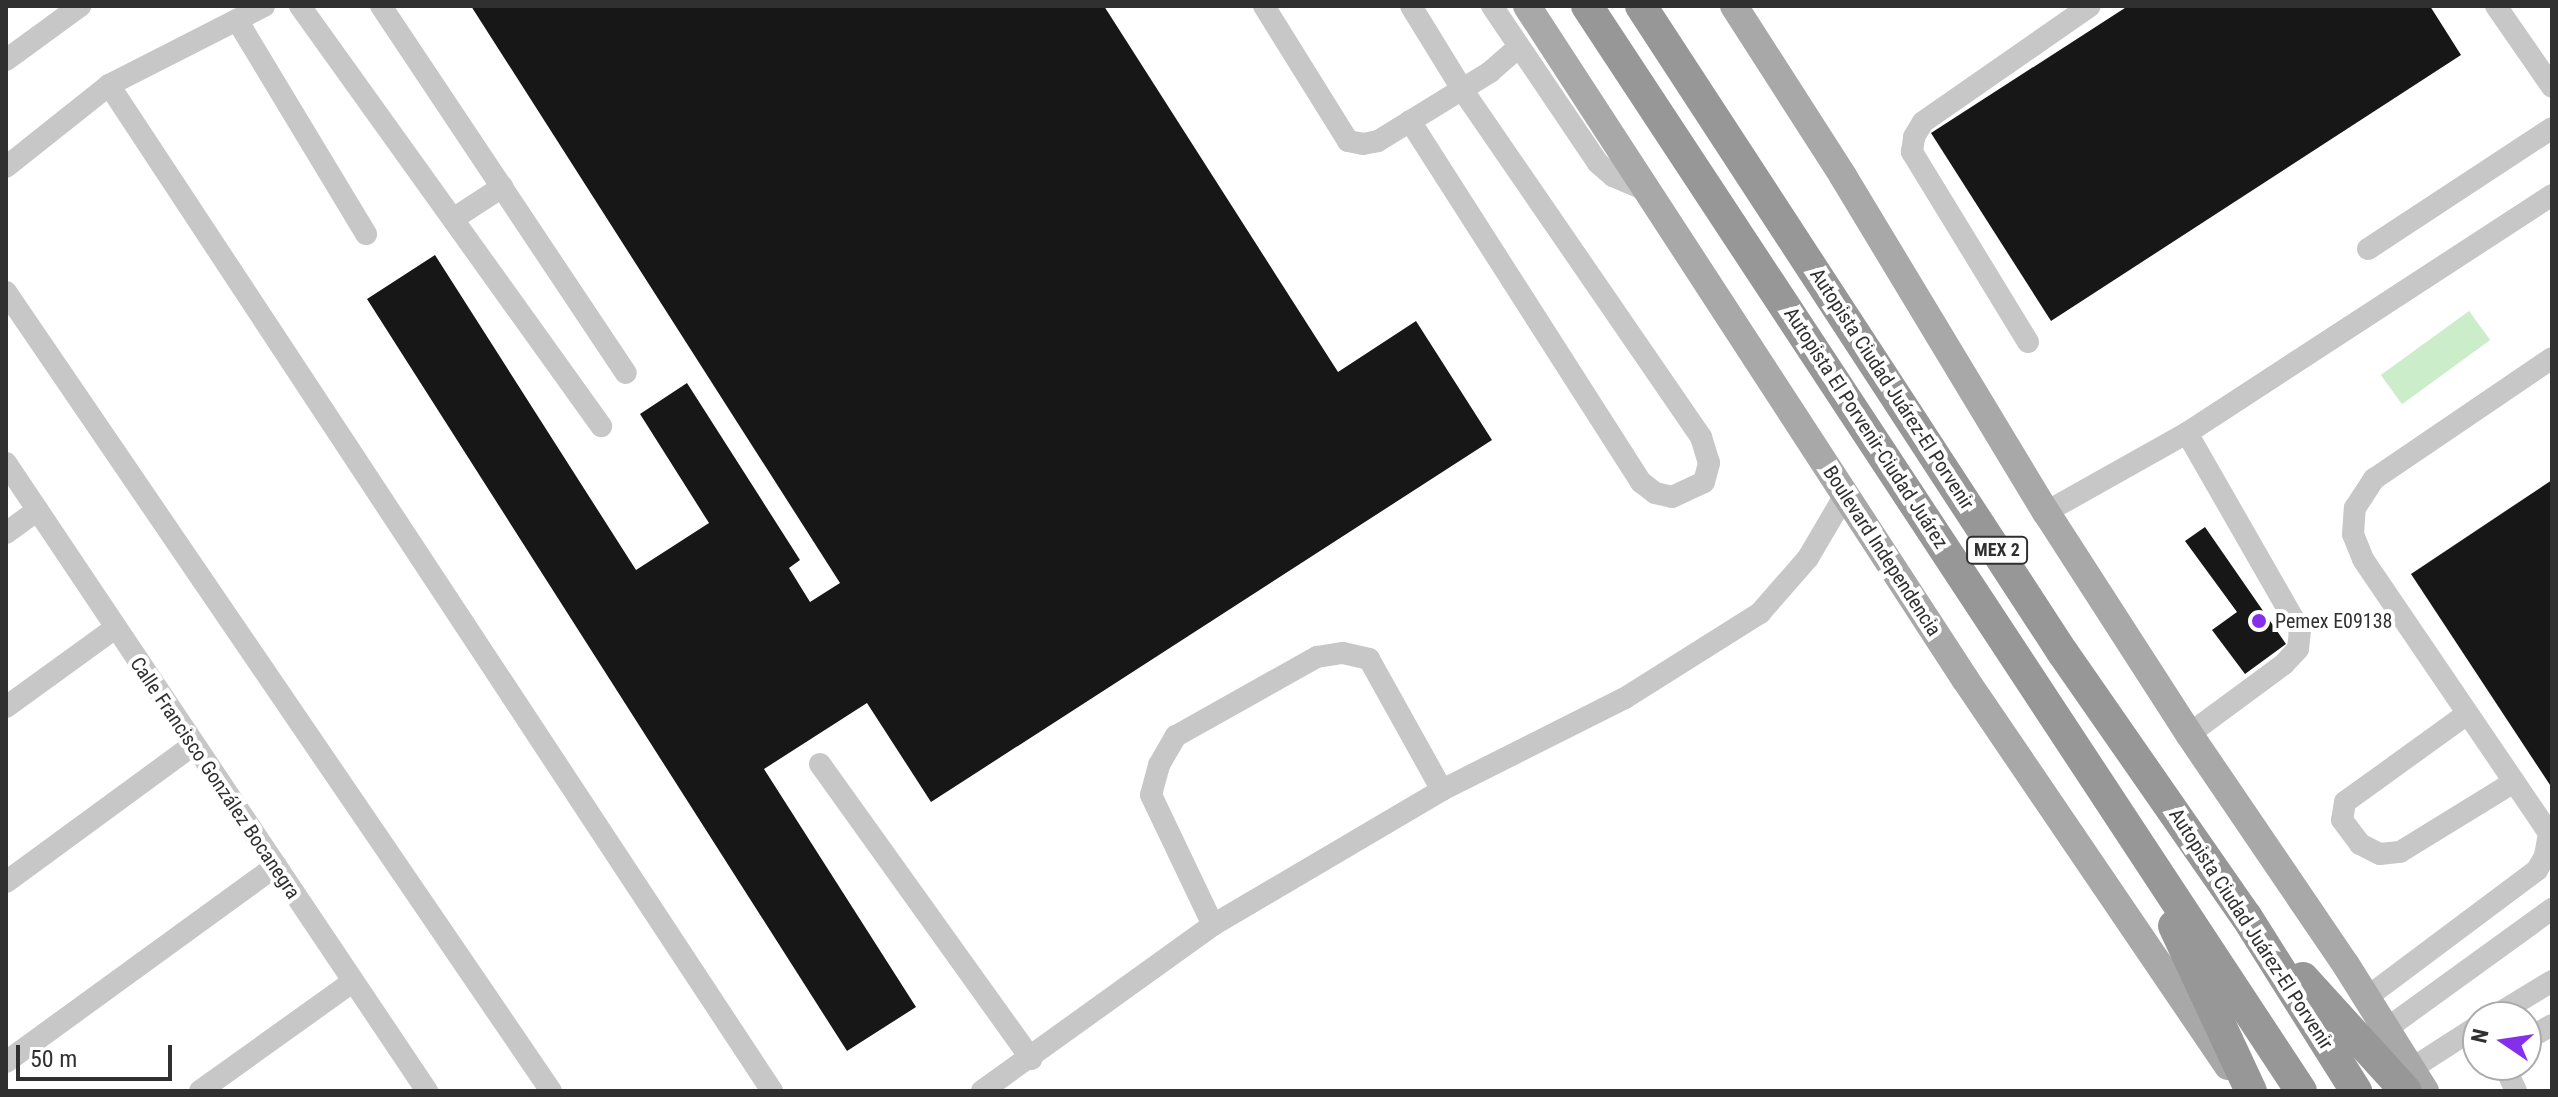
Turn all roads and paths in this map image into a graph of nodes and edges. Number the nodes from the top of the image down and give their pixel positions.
1 (80, 6) edge
2 (264, 6) edge
3 (300, 6) edge
4 (381, 6) edge
5 (1264, 6) edge
6 (1411, 6) edge
7 (1492, 6) edge
8 (1527, 6) edge
9 (1587, 6) edge
10 (1641, 6) edge
11 (1734, 6) edge
12 (2090, 6) edge
13 (2496, 6) edge
14 (237, 20) junction
15 (1519, 47) junction
16 (6, 60) edge
17 (109, 85) junction
18 (2552, 87) edge
19 (1462, 89) junction
20 (1410, 121) junction
21 (2552, 128) edge
22 (6, 167) edge
23 (502, 187) junction
24 (1644, 189) junction
25 (2552, 195) edge
26 (453, 219) junction
27 (366, 234) dead end
28 (2368, 249) dead end
29 (6, 292) edge
30 (2028, 342) dead end
31 (2552, 358) edge
32 (626, 373) dead end
33 (601, 426) dead end
34 (2187, 433) junction
35 (6, 463) edge
36 (1845, 495) junction
37 (38, 510) junction
38 (2046, 512) junction
39 (6, 533) edge
40 (115, 628) junction
41 (6, 707) edge
42 (2467, 714) junction
43 (2189, 734) junction
44 (193, 745) junction
45 (820, 764) dead end
46 (2514, 782) junction
47 (1442, 790) junction
48 (2125, 821) junction
49 (276, 866) junction
50 (6, 882) edge
51 (2551, 913) edge
52 (2246, 916) junction
53 (1213, 925) junction
54 (2552, 981) edge
55 (352, 982) junction
56 (2366, 998) junction
57 (2519, 1001) edge
58 (2386, 1029) junction
59 (2462, 1040) edge
60 (1031, 1059) junction
61 (6, 1062) edge
62 (2414, 1084) edge
63 (200, 1091) edge
64 (427, 1091) edge
65 (551, 1091) edge
66 (772, 1091) edge
67 (982, 1091) edge
68 (2245, 1091) edge
69 (2251, 1091) edge
70 (2301, 1091) edge
71 (2356, 1091) edge

1 - 16 street
2 - 14 street
3 - 26 street
4 - 23 street
5 - 20 street
6 - 19 street
7 - 15 street
8 - 24 main road, Boulevard Independencia
9 - 48 highway, Autopista El Porvenir-Ciudad Juárez / MEX 2
10 - 52 highway, Autopista Ciudad Juárez-El Porvenir / MEX 2
11 - 38 main road
12 - 30 street
13 - 18 street
14 - 17 street
14 - 27 street
15 - 19 street
15 - 24 street
17 - 22 street
17 - 66 street
19 - 20 street
19 - 20 street
21 - 28 street
23 - 26 street
23 - 32 street
24 - 36 main road, Boulevard Independencia
25 - 34 street
26 - 33 street
29 - 65 street
31 - 42 street
34 - 38 street
34 - 43 street
35 - 37 street, Calle Francisco González Bocanegra
36 - 47 street
36 - 68 main road, Boulevard Independencia
37 - 39 street
37 - 40 street, Calle Francisco González Bocanegra
38 - 43 main road
40 - 41 street
40 - 44 street, Calle Francisco González Bocanegra
42 - 46 street
42 - 46 street
43 - 56 main road
44 - 49 street, Calle Francisco González Bocanegra
44 - 50 street
45 - 60 street
46 - 56 street
47 - 53 street
47 - 53 street
48 - 69 highway
48 - 70 highway, Autopista El Porvenir-Ciudad Juárez / MEX 2
49 - 55 street, Calle Francisco González Bocanegra
49 - 61 street
51 - 58 street
52 - 62 highway
52 - 71 highway, Autopista Ciudad Juárez-El Porvenir / MEX 2
53 - 60 street
54 - 57 street
55 - 63 street
55 - 64 street, Calle Francisco González Bocanegra
56 - 58 main road
58 - 62 main road
59 - 62 street
60 - 67 street

